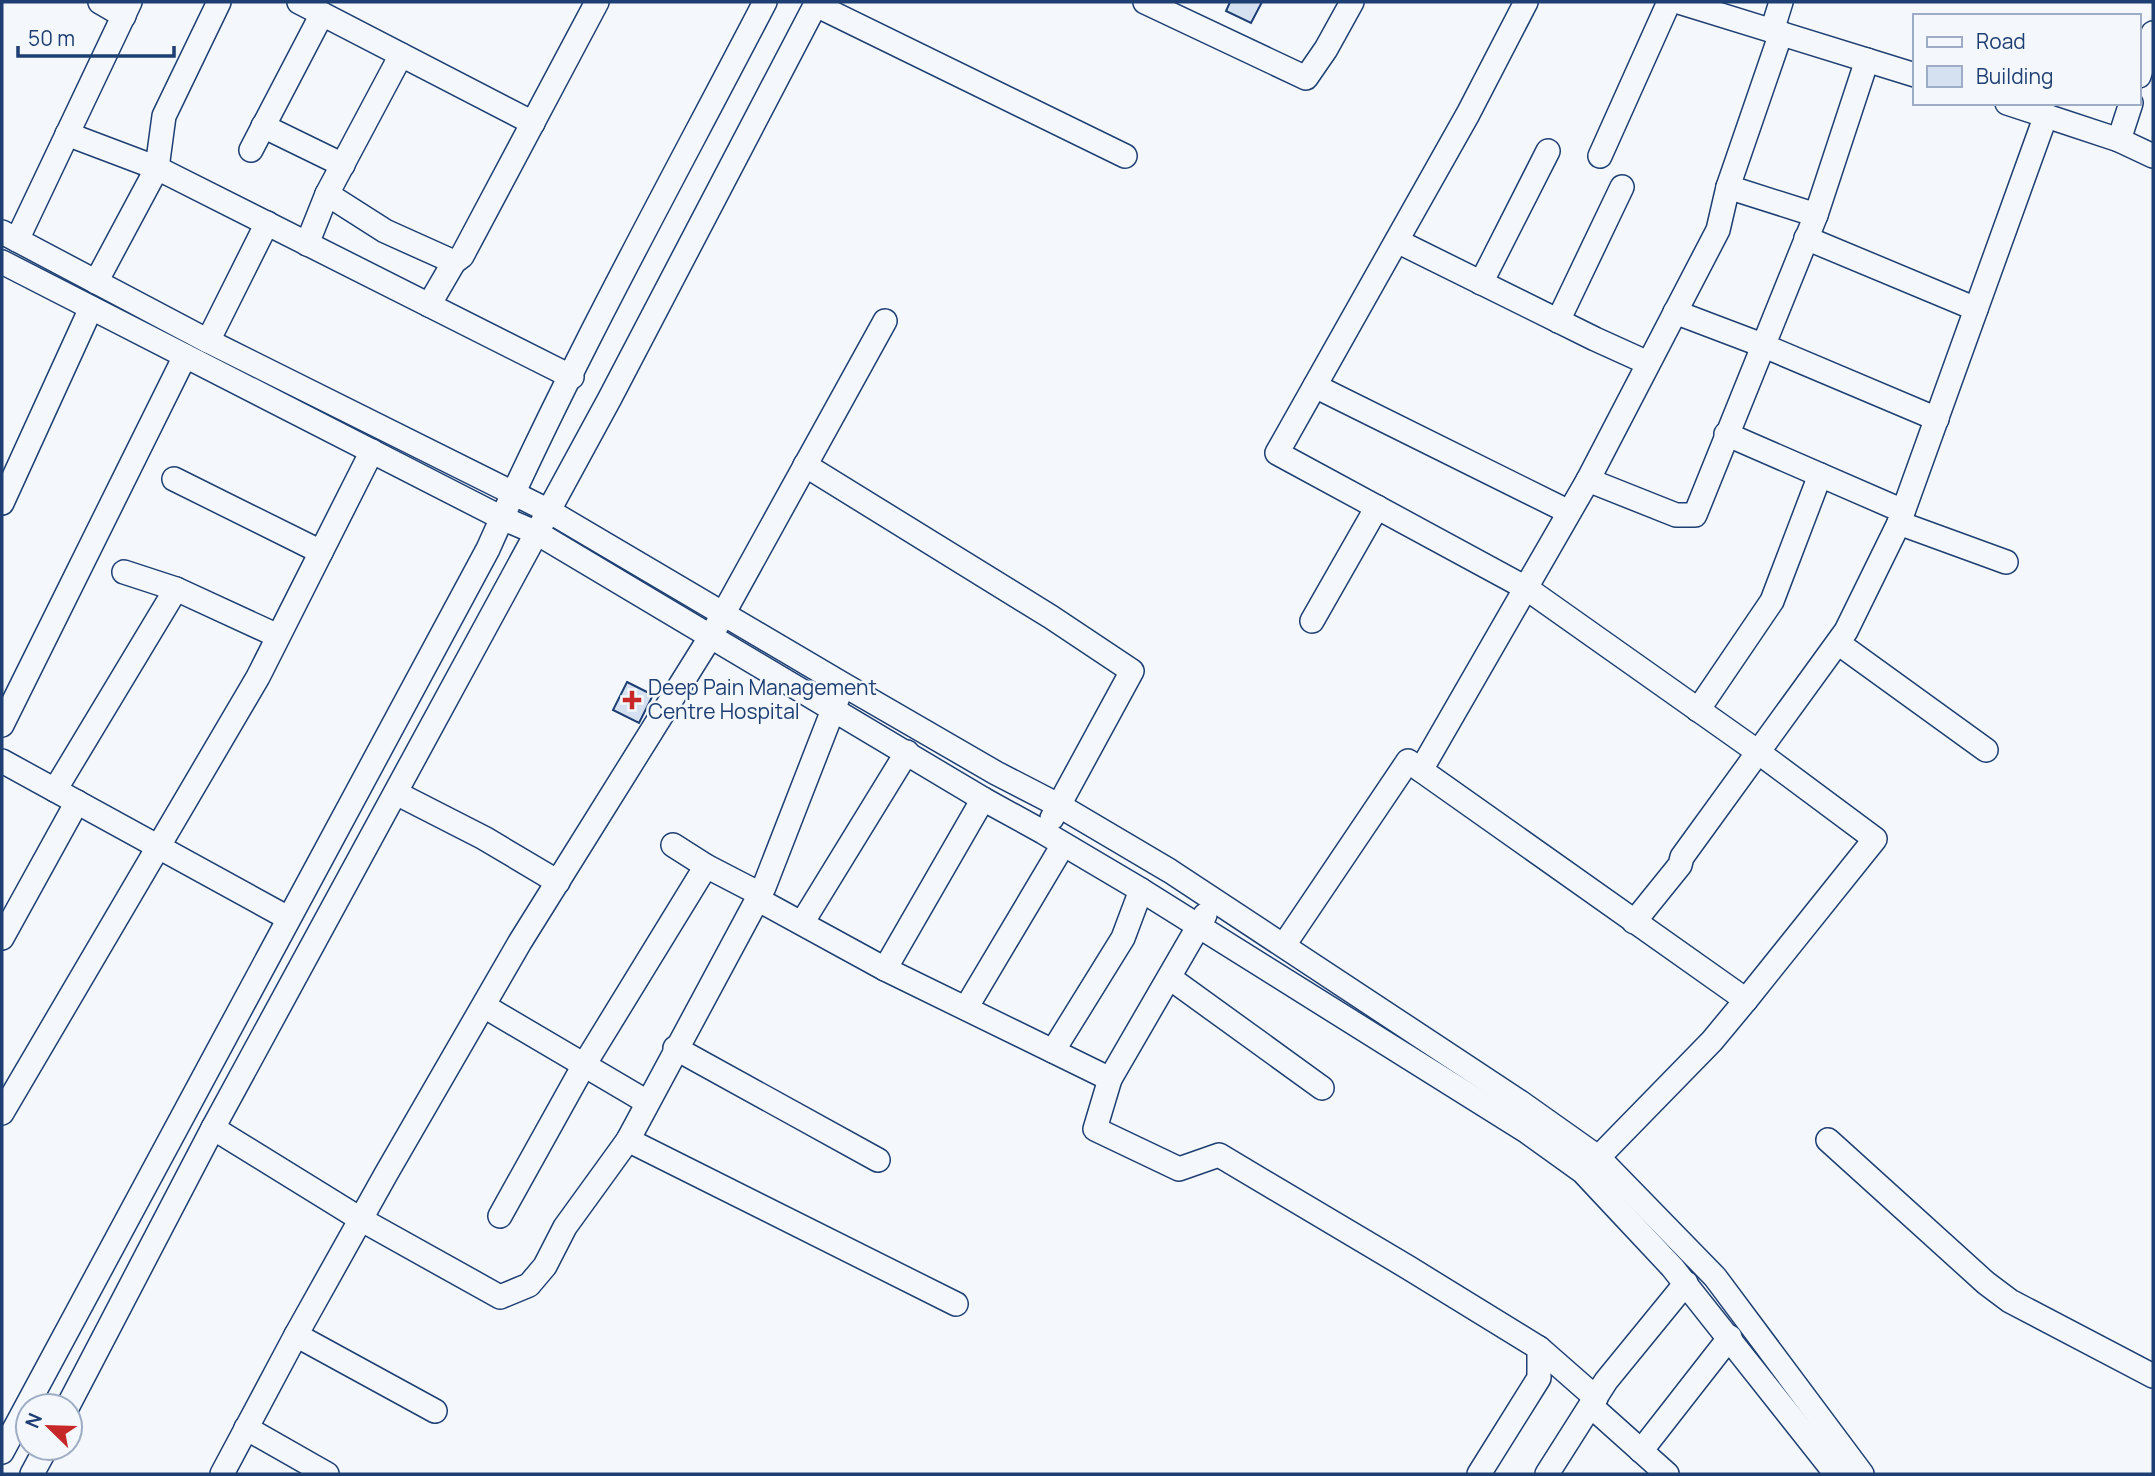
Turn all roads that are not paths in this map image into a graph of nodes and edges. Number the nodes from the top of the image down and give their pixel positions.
1 (100, 2) edge
2 (219, 2) edge
3 (299, 2) edge
4 (597, 2) edge
5 (765, 2) edge
6 (1145, 2) edge
7 (1352, 2) edge
8 (1526, 2) edge
9 (1669, 2) edge
10 (1679, 2) edge
11 (1781, 2) edge
12 (816, 3) edge
13 (1713, 7) edge
14 (127, 9) edge
15 (322, 14) junction
16 (1777, 32) junction
17 (2153, 33) edge
18 (401, 55) junction
19 (1867, 60) junction
20 (2141, 70) edge
21 (1913, 74) edge
22 (2014, 105) edge
23 (2130, 105) edge
24 (2046, 115) junction
25 (533, 123) junction
26 (263, 126) junction
27 (67, 134) junction
28 (2119, 139) junction
29 (251, 150) dead end
30 (1548, 151) dead end
31 (1125, 156) dead end
32 (1600, 156) dead end
33 (2153, 156) edge
34 (343, 165) junction
35 (157, 168) junction
36 (1622, 187) dead end
37 (1728, 187) junction
38 (327, 194) junction
39 (1816, 215) junction
40 (267, 223) junction
41 (9, 236) edge
42 (1806, 238) junction
43 (1397, 240) junction
44 (307, 244) junction
45 (2, 262) edge
46 (454, 262) junction
47 (96, 282) junction
48 (1481, 283) junction
49 (429, 305) junction
50 (90, 308) junction
51 (1976, 309) junction
52 (1675, 312) junction
53 (885, 321) dead end
54 (1558, 321) junction
55 (208, 341) junction
56 (1762, 345) junction
57 (185, 356) junction
58 (1648, 363) junction
59 (572, 377) junction
60 (1315, 386) junction
61 (1937, 419) junction
62 (1726, 434) junction
63 (372, 451) junction
64 (805, 465) junction
65 (1820, 475) junction
66 (174, 479) dead end
67 (1588, 480) junction
68 (512, 494) junction
69 (2, 503) edge
70 (1377, 507) junction
71 (549, 511) junction
72 (1569, 512) junction
73 (1901, 517) junction
74 (502, 518) junction
75 (537, 533) junction
76 (321, 552) junction
77 (2006, 562) dead end
78 (124, 572) dead end
79 (1526, 588) junction
80 (176, 589) junction
81 (722, 614) junction
82 (1312, 621) dead end
83 (278, 636) junction
84 (710, 636) junction
85 (1838, 643) junction
86 (844, 685) junction
87 (833, 709) junction
88 (1698, 710) junction
89 (2, 725) edge
90 (1986, 750) dead end
91 (907, 752) junction
92 (1758, 752) junction
93 (2, 761) edge
94 (1421, 770) junction
95 (55, 790) junction
96 (396, 793) junction
97 (984, 799) junction
98 (77, 802) junction
99 (1060, 806) junction
100 (1043, 832) junction
101 (673, 845) dead end
102 (1063, 845) junction
103 (159, 848) junction
104 (706, 866) junction
105 (558, 882) junction
106 (1140, 890) junction
107 (759, 896) junction
108 (1213, 900) junction
109 (288, 918) junction
110 (1634, 922) junction
111 (802, 923) junction
112 (1198, 926) junction
113 (2, 938) edge
114 (1284, 945) junction
115 (885, 969) junction
116 (1170, 978) junction
117 (1746, 1000) junction
118 (484, 1006) junction
119 (966, 1008) junction
120 (675, 1048) junction
121 (1053, 1051) junction
122 (584, 1065) junction
123 (1110, 1079) junction
124 (1322, 1088) dead end
125 (648, 1102) junction
126 (2, 1113) edge
127 (213, 1128) junction
128 (628, 1140) junction
129 (1828, 1140) dead end
130 (878, 1160) dead end
131 (1591, 1165) junction
132 (500, 1216) dead end
133 (362, 1220) junction
134 (1686, 1283) junction
135 (956, 1304) dead end
136 (296, 1335) junction
137 (1730, 1337) junction
138 (1539, 1348) junction
139 (2153, 1376) edge
140 (75, 1392) edge
141 (1593, 1402) junction
142 (435, 1411) dead end
143 (246, 1428) junction
144 (1641, 1451) junction
145 (2, 1452) edge
146 (222, 1474) edge
147 (327, 1474) edge
148 (1479, 1474) edge
149 (1548, 1474) edge
150 (1667, 1474) edge
151 (1836, 1474) edge
152 (1862, 1474) edge

1 - 14 street
2 - 35 street
3 - 15 street
4 - 25 street
5 - 59 street
6 - 7 street
8 - 43 street
9 - 32 street
10 - 13 street
11 - 16 street
12 - 31 street
12 - 71 street
13 - 16 street
14 - 27 street
15 - 18 street
15 - 26 street
16 - 19 street
16 - 37 street
17 - 20 street
18 - 25 street
18 - 34 street
19 - 21 street
19 - 39 street
22 - 24 street
23 - 28 street
24 - 28 street
24 - 51 street
25 - 46 street
26 - 29 street
26 - 34 street
27 - 35 street
27 - 41 street
28 - 33 street
30 - 48 street
34 - 38 street
35 - 40 street
35 - 47 street
36 - 54 street
37 - 39 street
37 - 52 street
38 - 44 street
38 - 46 street
39 - 42 street
40 - 44 street
40 - 55 street
41 - 47 street
42 - 51 street
42 - 56 street
43 - 48 street
43 - 60 street
44 - 49 street
45 - 50 street
46 - 49 street
47 - 55 street
48 - 54 street
49 - 59 street
50 - 57 street
50 - 69 street
51 - 61 street
52 - 56 street
52 - 58 street
53 - 64 street
54 - 58 street
55 - 68 street
56 - 61 street
56 - 62 street
57 - 63 street
57 - 89 street
58 - 67 street
59 - 68 street
60 - 70 street
60 - 72 street
61 - 73 street
62 - 65 street
62 - 67 street
63 - 74 street
63 - 76 street
64 - 81 street
64 - 99 street
65 - 73 street
65 - 88 street
66 - 76 street
67 - 72 street
68 - 71 street
68 - 74 street
70 - 79 street
70 - 82 street
71 - 75 street
71 - 81 street
72 - 79 street
73 - 77 street
73 - 85 street
74 - 75 street
74 - 109 street
75 - 84 street
75 - 96 street
76 - 83 street
78 - 80 street
79 - 88 street
79 - 94 street
80 - 83 street
80 - 95 street
81 - 84 street
81 - 86 street
83 - 103 street
84 - 87 street
84 - 105 street
85 - 90 street
85 - 92 street
86 - 87 street
86 - 99 street
87 - 91 street
87 - 107 street
88 - 92 street
91 - 97 street
91 - 111 street
92 - 110 street
92 - 117 street
93 - 95 street
94 - 110 street
94 - 114 street
95 - 98 street
96 - 105 street
96 - 127 street
97 - 100 street
97 - 115 street
98 - 103 street
98 - 113 street
99 - 100 street
99 - 108 street
100 - 102 street
101 - 104 street
102 - 106 street
102 - 119 street
103 - 109 street
103 - 126 street
104 - 107 street
104 - 122 street
105 - 118 street
106 - 112 street
106 - 121 street
107 - 111 street
107 - 120 street
108 - 112 street
108 - 114 street
109 - 145 street
110 - 117 street
111 - 115 street
112 - 116 street
112 - 131 street
114 - 131 street
115 - 119 street
116 - 123 street
116 - 124 street
117 - 131 street
118 - 122 street
118 - 133 street
119 - 121 street
120 - 125 street
120 - 130 street
121 - 123 street
122 - 125 street
122 - 132 street
123 - 138 street
125 - 128 street
127 - 133 street
127 - 140 street
128 - 133 street
128 - 135 street
129 - 139 street
131 - 134 street
131 - 152 street
133 - 136 street
134 - 137 street
134 - 141 street
136 - 142 street
136 - 143 street
137 - 144 street
137 - 151 street
138 - 141 street
138 - 148 street
141 - 144 street
141 - 149 street
143 - 146 street
143 - 147 street
144 - 150 street

